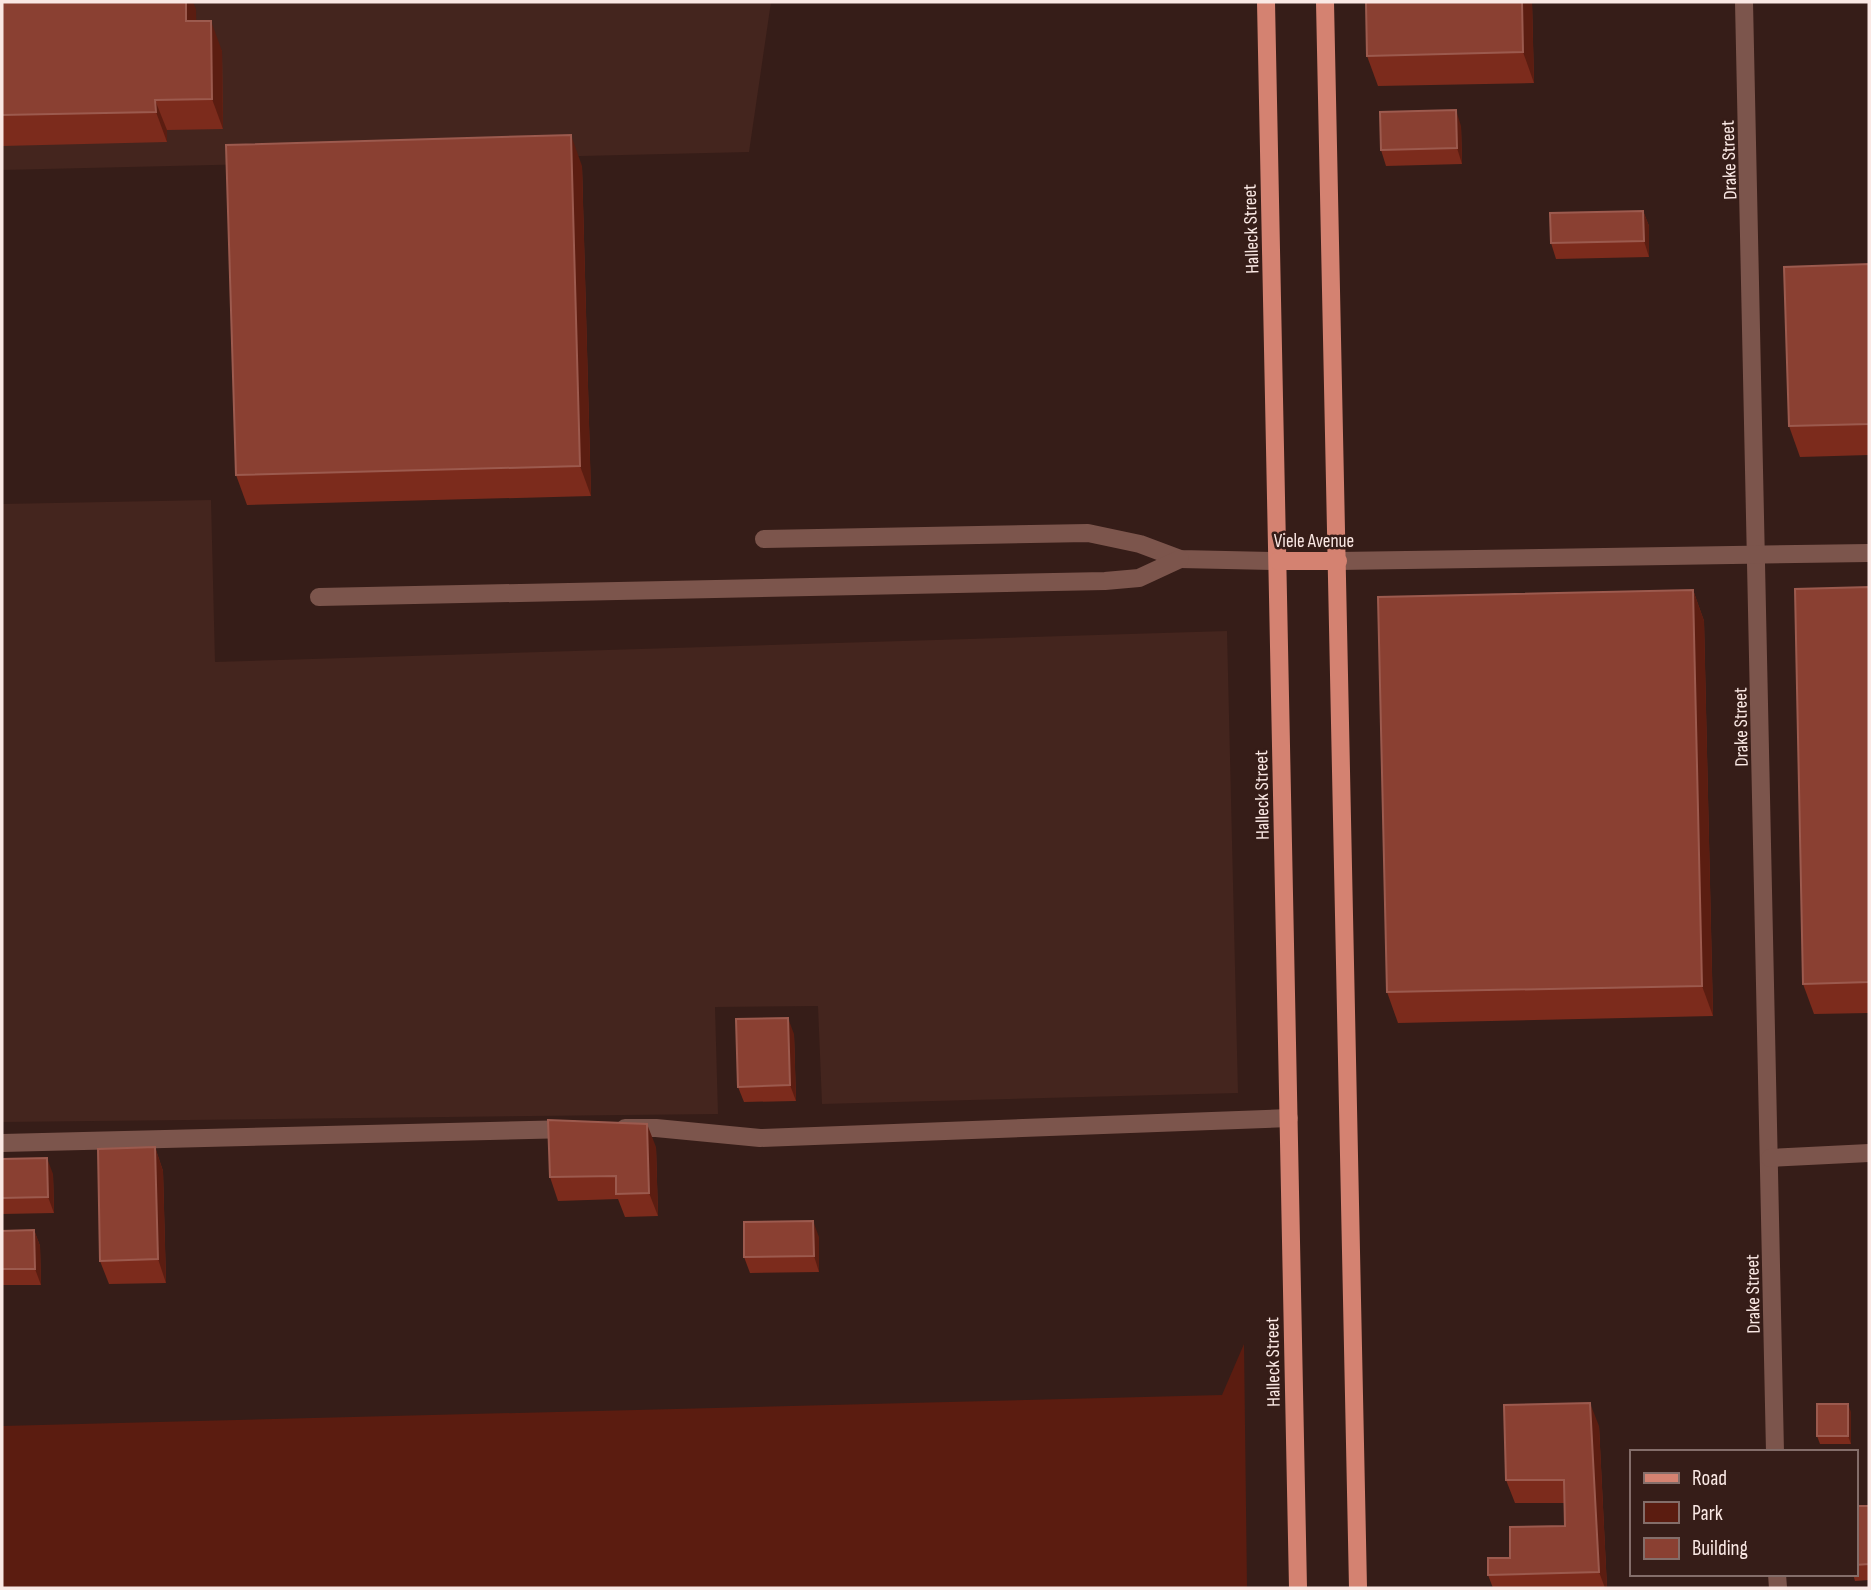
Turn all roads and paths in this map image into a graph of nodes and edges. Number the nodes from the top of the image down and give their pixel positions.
1 (1265, 2) edge
2 (1325, 2) edge
3 (1744, 2) edge
4 (764, 538) dead end
5 (1869, 552) edge
6 (1758, 555) junction
7 (1180, 559) junction
8 (1278, 561) junction
9 (1338, 561) junction
10 (319, 597) dead end
11 (1289, 1118) junction
12 (2, 1143) edge
13 (1869, 1153) edge
14 (1770, 1158) junction
15 (1775, 1450) edge
16 (1298, 1588) edge
17 (1358, 1588) edge

1 - 8 main road, Halleck Street
2 - 9 main road
3 - 6 street, Drake Street
4 - 7 street, Viele Avenue
5 - 6 street, Viele Avenue
6 - 9 street, Viele Avenue
6 - 14 street, Drake Street
7 - 8 street, Viele Avenue
7 - 10 street
8 - 9 main road, Viele Avenue
8 - 11 main road, Halleck Street
9 - 17 main road
11 - 12 street
11 - 16 main road, Halleck Street
13 - 14 street
14 - 15 street, Drake Street

